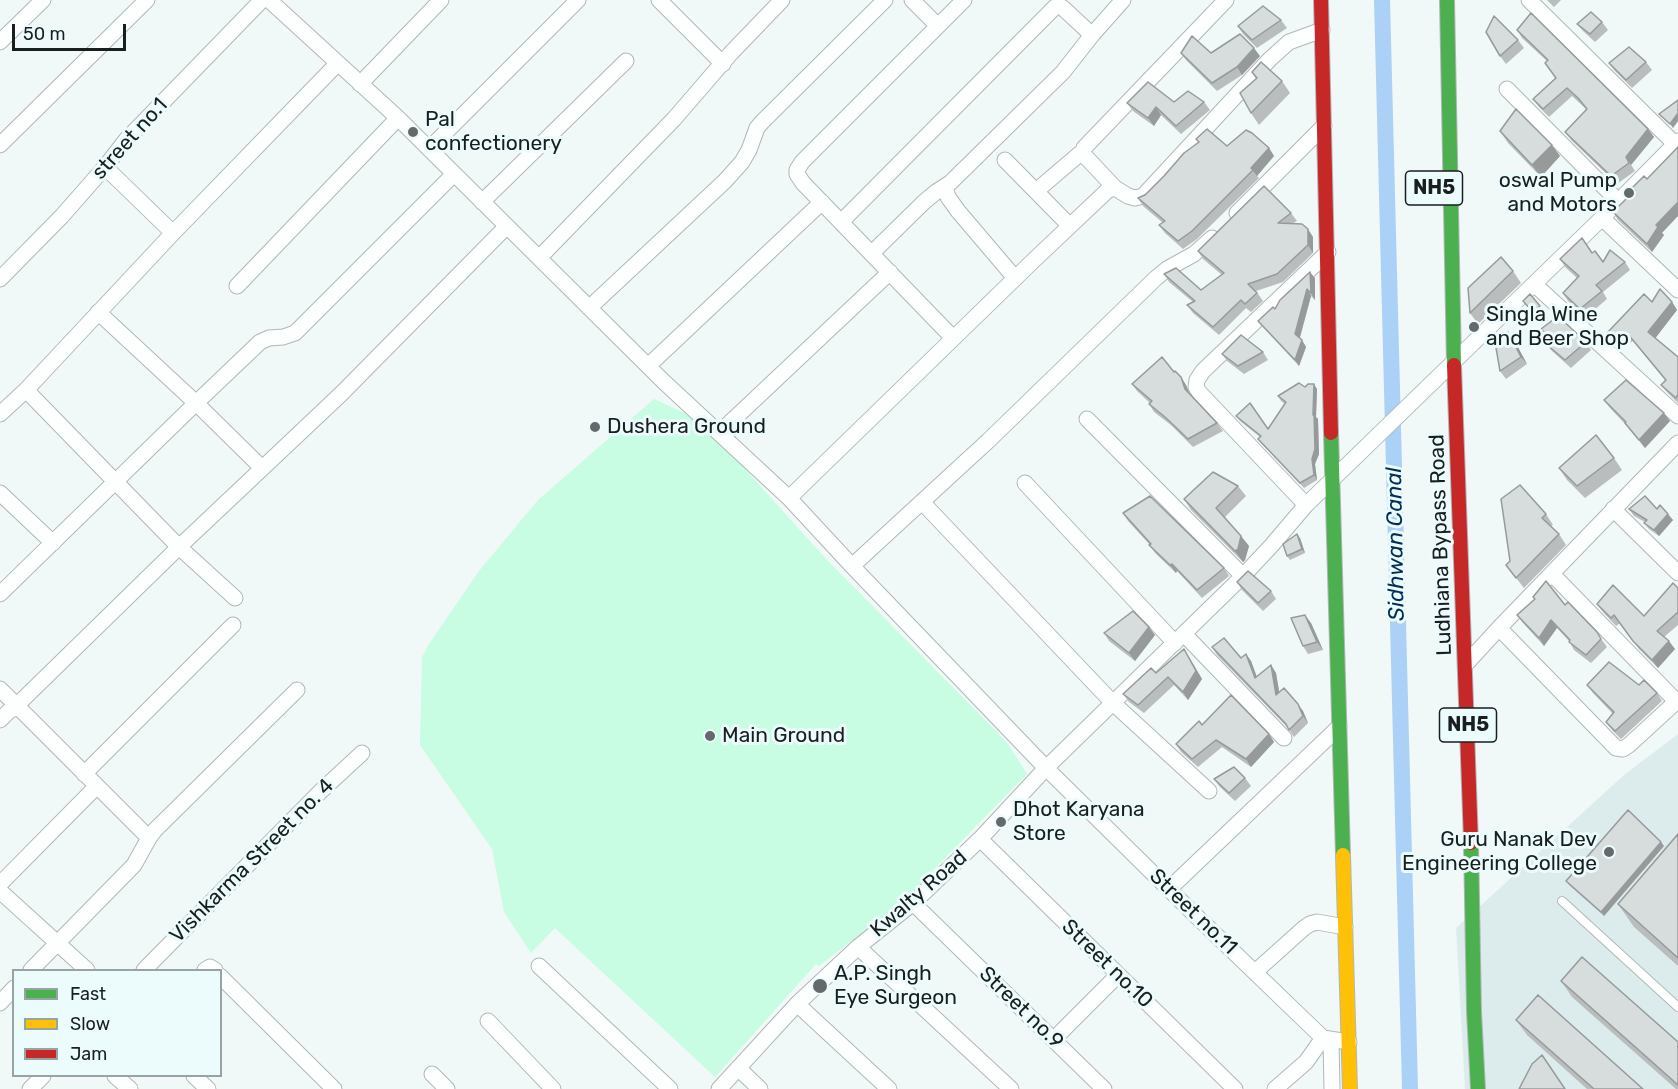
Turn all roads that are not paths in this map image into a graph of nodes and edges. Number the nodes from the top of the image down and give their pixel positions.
1 (43, 0) edge
2 (147, 0) edge
3 (262, 0) edge
4 (441, 0) edge
5 (578, 0) edge
6 (659, 0) edge
7 (885, 0) edge
8 (912, 0) edge
9 (964, 0) edge
10 (1226, 0) edge
11 (1321, 0) edge
12 (1447, 0) edge
13 (1528, 0) edge
14 (775, 2) edge
15 (1119, 2) edge
16 (278, 3) edge
17 (938, 26) junction
18 (1322, 30) junction
19 (1092, 35) junction
20 (0, 42) edge
21 (626, 61) dead end
22 (338, 64) junction
23 (723, 64) junction
24 (360, 84) junction
25 (1507, 89) dead end
26 (398, 118) junction
27 (1324, 126) junction
28 (1676, 143) edge
29 (0, 145) edge
30 (429, 149) junction
31 (1083, 151) junction
32 (1005, 159) dead end
33 (105, 167) junction
34 (454, 174) junction
35 (945, 187) junction
36 (1115, 188) junction
37 (1036, 191) junction
38 (1618, 201) junction
39 (482, 202) junction
40 (822, 202) junction
41 (1602, 218) junction
42 (841, 222) junction
43 (507, 226) junction
44 (1070, 226) junction
45 (173, 233) junction
46 (1328, 252) junction
47 (872, 253) junction
48 (539, 258) junction
49 (890, 272) junction
50 (1015, 278) junction
51 (0, 279) edge
52 (1534, 284) junction
53 (237, 286) dead end
54 (1678, 290) edge
55 (589, 308) junction
56 (98, 312) junction
57 (953, 338) junction
58 (1454, 360) junction
59 (648, 366) junction
60 (1438, 370) junction
61 (26, 390) junction
62 (1439, 399) dead end
63 (196, 403) junction
64 (0, 414) edge
65 (1678, 416) edge
66 (1088, 419) dead end
67 (719, 433) junction
68 (1678, 443) edge
69 (262, 468) junction
70 (1332, 481) junction
71 (115, 482) junction
72 (1025, 483) dead end
73 (0, 493) edge
74 (789, 498) junction
75 (922, 502) junction
76 (1306, 505) junction
77 (1613, 509) junction
78 (53, 543) junction
79 (179, 547) junction
80 (852, 566) junction
81 (1678, 573) edge
82 (1552, 574) junction
83 (1243, 576) junction
84 (0, 594) edge
85 (235, 598) dead end
86 (233, 625) dead end
87 (1499, 628) junction
88 (1179, 638) junction
89 (1466, 664) junction
90 (0, 689) edge
91 (297, 690) dead end
92 (1677, 701) edge
93 (1113, 703) junction
94 (16, 706) junction
95 (0, 720) edge
96 (1339, 727) junction
97 (1284, 738) dead end
98 (362, 753) dead end
99 (1046, 768) junction
100 (84, 774) junction
101 (97, 786) junction
102 (1209, 790) dead end
103 (149, 838) junction
104 (980, 839) junction
105 (0, 884) edge
106 (1169, 889) junction
107 (0, 891) edge
108 (1562, 901) dead end
109 (912, 903) junction
110 (1346, 927) junction
111 (57, 943) junction
112 (858, 947) junction
113 (539, 966) dead end
114 (32, 969) edge
115 (86, 969) edge
116 (145, 969) edge
117 (1255, 972) junction
118 (1118, 975) junction
119 (222, 978) edge
120 (12, 990) edge
121 (0, 1003) edge
122 (797, 1004) junction
123 (1678, 1007) edge
124 (488, 1021) dead end
125 (1054, 1039) junction
126 (1327, 1039) junction
127 (1349, 1042) junction
128 (738, 1068) junction
129 (432, 1074) dead end
130 (42, 1077) edge
131 (116, 1077) edge
132 (195, 1077) edge
133 (30, 1089) edge
134 (130, 1089) edge
135 (208, 1089) edge
136 (334, 1089) edge
137 (447, 1089) edge
138 (553, 1089) edge
139 (670, 1089) edge
140 (719, 1089) edge
141 (760, 1089) edge
142 (889, 1089) edge
143 (1011, 1089) edge
144 (1104, 1089) edge
145 (1234, 1089) edge
146 (1275, 1089) edge
147 (1332, 1089) edge
148 (1350, 1089) edge
149 (1478, 1089) edge

1 - 20 street
2 - 29 street
3 - 33 street, street no.1
4 - 24 street
5 - 30 street
6 - 23 street
7 - 55 street
8 - 17 street
9 - 17 street
10 - 31 street
11 - 18 main road
12 - 58 main road, Ludhiana Bypass Road / NH5
13 - 28 street
14 - 23 street
15 - 19 street
16 - 22 street, Street no.11
17 - 40 street
18 - 27 main road
18 - 36 street
19 - 35 street
19 - 42 street
21 - 39 street
22 - 24 street, Street no.11
22 - 45 street
23 - 48 street
24 - 26 street, Street no.11
25 - 38 street
26 - 30 street, Street no.11
26 - 53 street
27 - 46 main road
27 - 75 street
28 - 38 street, Kwalty Road
30 - 34 street, Street no.11
31 - 36 street
31 - 37 street
32 - 37 street
33 - 45 street
33 - 51 street, street no.1
34 - 39 street, Street no.11
34 - 63 street
35 - 47 street
35 - 50 street
36 - 44 street
37 - 44 street
38 - 41 street, Kwalty Road
39 - 43 street, Street no.11
40 - 42 street
40 - 59 street
41 - 52 street, Kwalty Road
41 - 54 street
42 - 47 street
43 - 48 street, Street no.11
43 - 69 street
44 - 50 street
45 - 56 street
46 - 70 main road
46 - 76 street
47 - 49 street
48 - 55 street, Street no.11
49 - 57 street
49 - 67 street
50 - 57 street
52 - 58 street, Kwalty Road
52 - 65 street
55 - 59 street, Street no.11
56 - 61 street
56 - 63 street
57 - 74 street
58 - 60 street, Kwalty Road
58 - 89 main road, Ludhiana Bypass Road / NH5
59 - 67 street, Street no.11
60 - 62 main road
60 - 70 street, Kwalty Road
61 - 64 street
61 - 71 street
63 - 69 street
63 - 71 street
66 - 83 street
67 - 74 street, Street no.11
68 - 77 street
69 - 79 street
70 - 76 street, Kwalty Road
70 - 96 main road
71 - 78 street
71 - 79 street
72 - 88 street
73 - 78 street
74 - 80 street, Street no.11
75 - 80 street
75 - 93 street
76 - 83 street, Kwalty Road
77 - 81 street
77 - 82 street
78 - 84 street
79 - 85 street
79 - 94 street
80 - 99 street, Street no.11
82 - 87 street
82 - 92 street
83 - 88 street, Kwalty Road
86 - 100 street
87 - 89 street
87 - 92 street
88 - 93 street, Kwalty Road
88 - 97 street
89 - 149 main road, Ludhiana Bypass Road / NH5
90 - 94 street
91 - 103 street
93 - 99 street, Kwalty Road
93 - 102 street
94 - 95 street
94 - 100 street
96 - 106 street
96 - 110 main road
98 - 116 street, Vishkarma Street no. 4
99 - 104 street, Kwalty Road
99 - 106 street, Street no.11
100 - 101 street
101 - 103 street
101 - 105 street
103 - 111 street
104 - 109 street, Kwalty Road
104 - 118 street, Street no.10
106 - 117 street, Street no.11
107 - 111 street
108 - 123 lane
109 - 112 street, Kwalty Road
109 - 125 street, Street no.9
110 - 117 street
110 - 127 main road
111 - 114 street
111 - 115 street
112 - 122 street, Kwalty Road
112 - 143 street
113 - 139 street
117 - 126 street, Street no.11
118 - 125 street
118 - 145 street, Street no.10
119 - 136 street
120 - 121 street
122 - 128 street, Kwalty Road
122 - 142 street
124 - 138 street
125 - 144 street, Street no.9
126 - 127 street
126 - 146 street
126 - 147 street
127 - 148 main road
128 - 140 street, Kwalty Road
128 - 141 street
129 - 137 street
130 - 133 street
131 - 134 street
132 - 135 street

